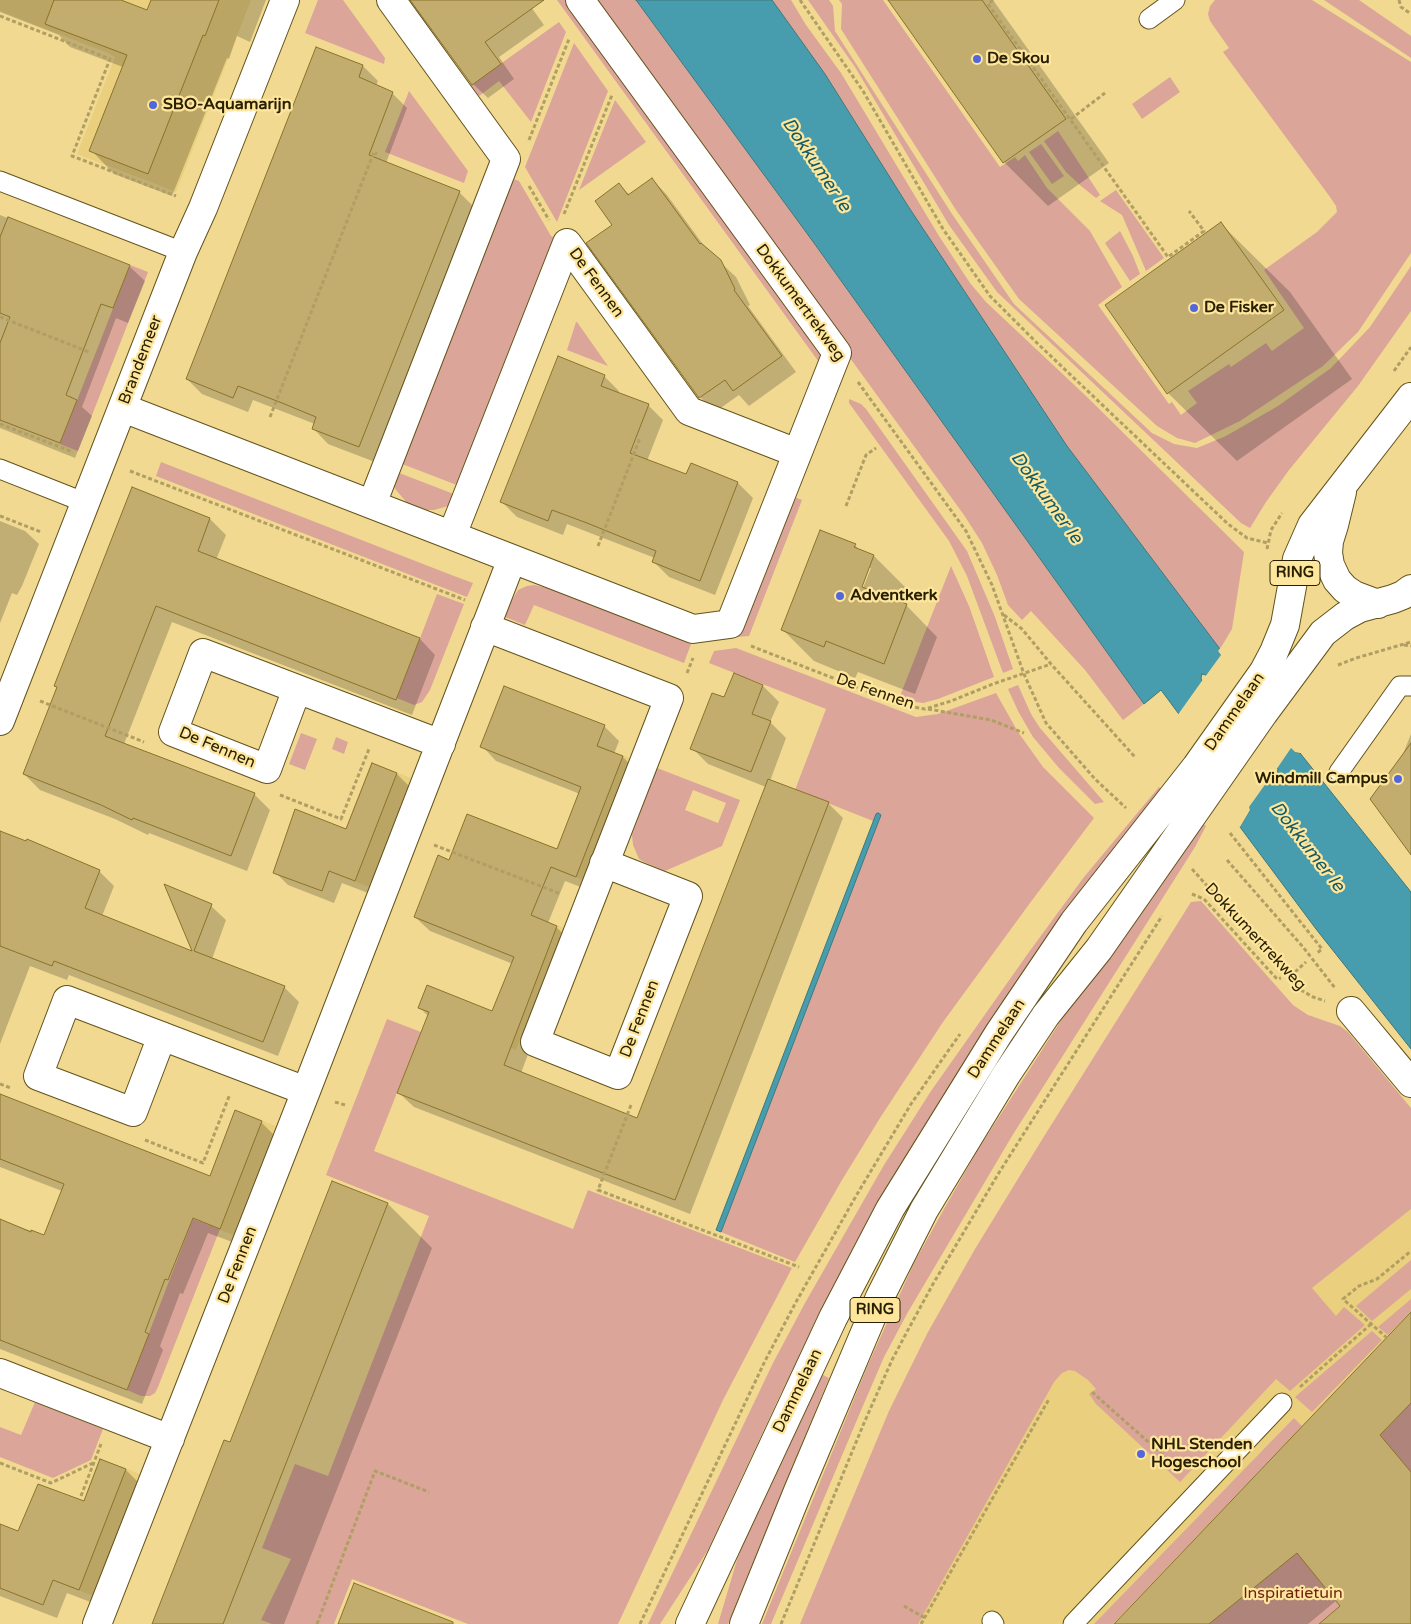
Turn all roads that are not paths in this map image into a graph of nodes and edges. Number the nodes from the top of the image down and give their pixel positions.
1 (285, 0) edge
2 (391, 0) edge
3 (580, 0) edge
4 (1175, 0) edge
5 (1149, 19) dead end
6 (0, 181) edge
7 (183, 252) junction
8 (1411, 396) edge
9 (123, 408) junction
10 (797, 453) junction
11 (0, 469) edge
12 (1344, 484) junction
13 (86, 503) junction
14 (372, 504) junction
15 (452, 536) junction
16 (512, 559) junction
17 (1411, 589) edge
18 (1378, 604) junction
19 (488, 618) junction
20 (1272, 681) junction
21 (1411, 686) edge
22 (297, 689) junction
23 (2, 712) edge
24 (441, 744) junction
25 (1339, 772) dead end
26 (604, 863) junction
27 (1351, 1011) road end
28 (162, 1036) junction
29 (1411, 1083) edge
30 (306, 1091) junction
31 (0, 1373) edge
32 (1282, 1403) road end
33 (170, 1439) junction
34 (97, 1624) edge
35 (690, 1624) edge
36 (744, 1624) edge
37 (1073, 1624) edge

1 - 7 street, Brandemeer
2 - 14 street
3 - 10 street, Dokkumertrekweg
4 - 5 lane
6 - 7 lane
7 - 9 street, Brandemeer
8 - 12 street, RING
9 - 13 street, Brandemeer
9 - 14 street
10 - 15 street, De Fennen
10 - 16 street
11 - 13 lane
12 - 18 street
12 - 20 street, Dammelaan / RING
13 - 23 street, Brandemeer
14 - 15 street
15 - 16 street
16 - 19 street, De Fennen
17 - 18 street, RING
18 - 20 street, Dammelaan / RING
19 - 24 street, De Fennen
19 - 26 street, De Fennen
20 - 35 street, Dammelaan / RING
20 - 36 street, Dammelaan / RING
21 - 25 lane
22 - 22 street, De Fennen
22 - 24 street, De Fennen
24 - 30 street, De Fennen
26 - 26 street, De Fennen
27 - 29 street
28 - 28 street
28 - 30 street
30 - 33 street, De Fennen
31 - 33 street
32 - 37 lane
33 - 34 street, De Fennen

